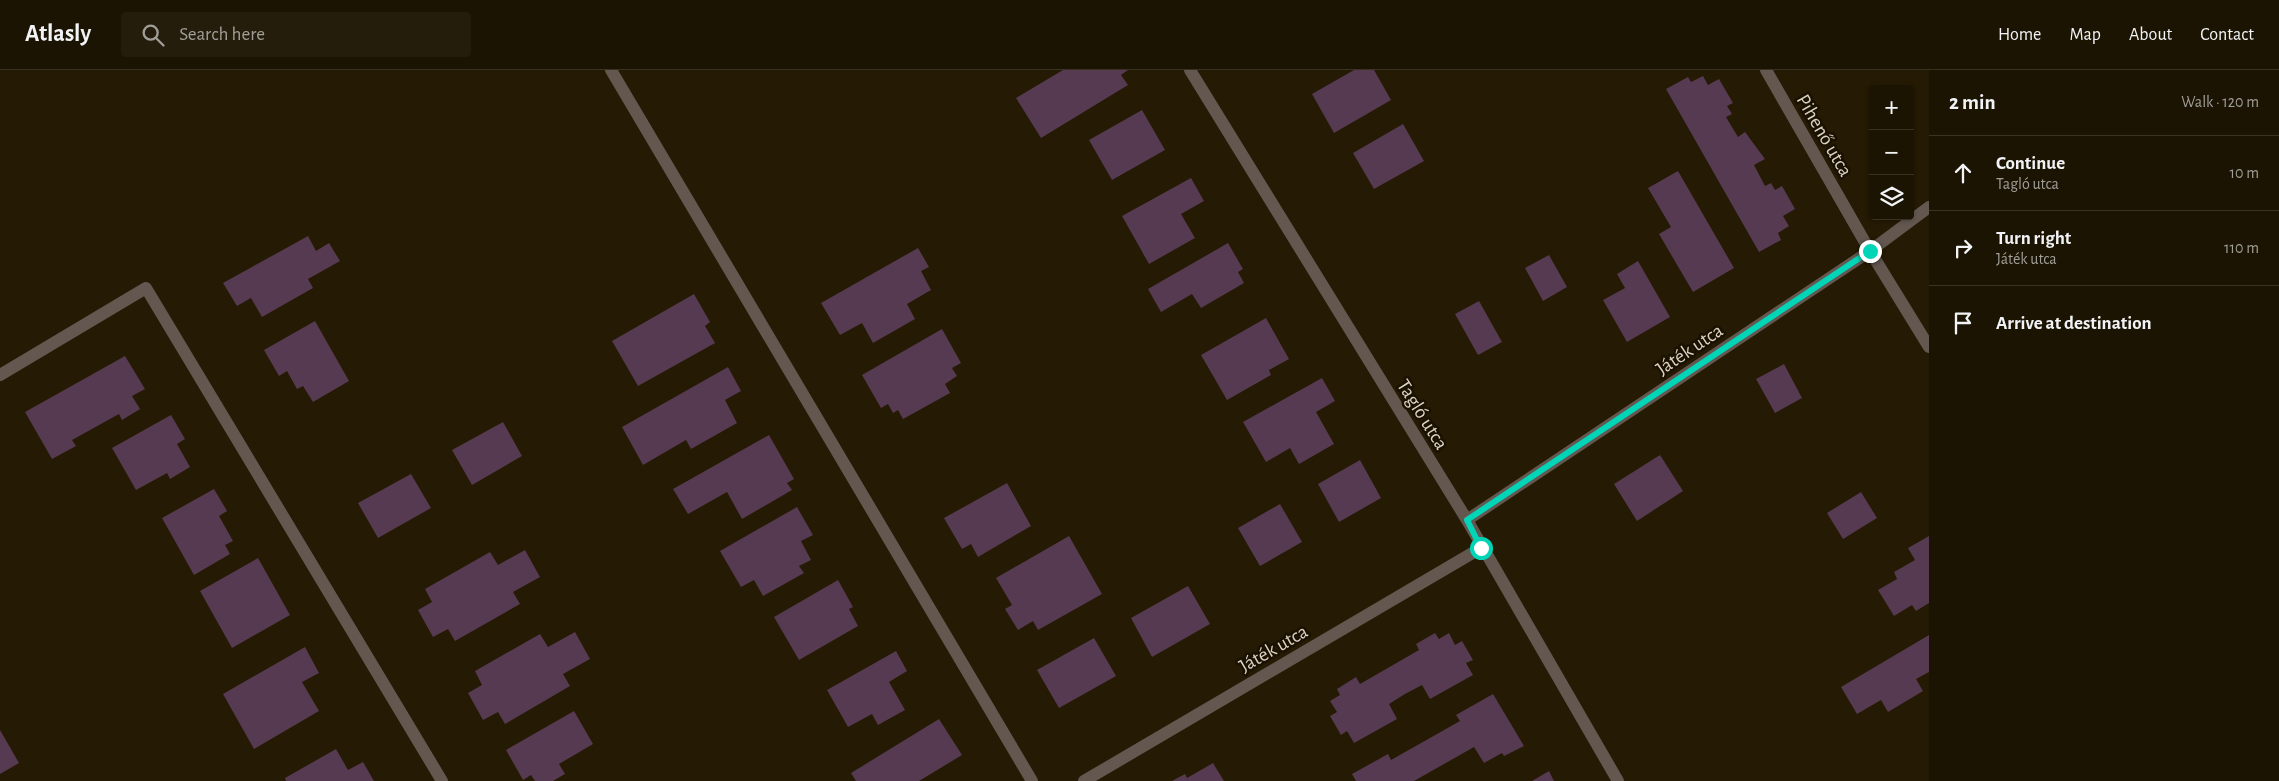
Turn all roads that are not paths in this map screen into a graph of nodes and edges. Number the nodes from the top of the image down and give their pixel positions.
1 (611, 70) edge
2 (1190, 70) edge
3 (1766, 70) edge
4 (1929, 206) edge
5 (1870, 251) junction
6 (1929, 347) edge
7 (0, 375) edge
8 (1467, 520) junction
9 (1481, 548) junction
10 (442, 781) edge
11 (1032, 781) edge
12 (1084, 781) edge
13 (1618, 781) edge

1 - 11 street
2 - 8 street, Tagló utca
3 - 5 street, Pihenő utca
4 - 5 street, Játék utca
5 - 6 street, Pihenő utca
5 - 8 street, Játék utca
7 - 10 street
8 - 9 street, Tagló utca
9 - 12 street, Játék utca
9 - 13 street, Tagló utca

